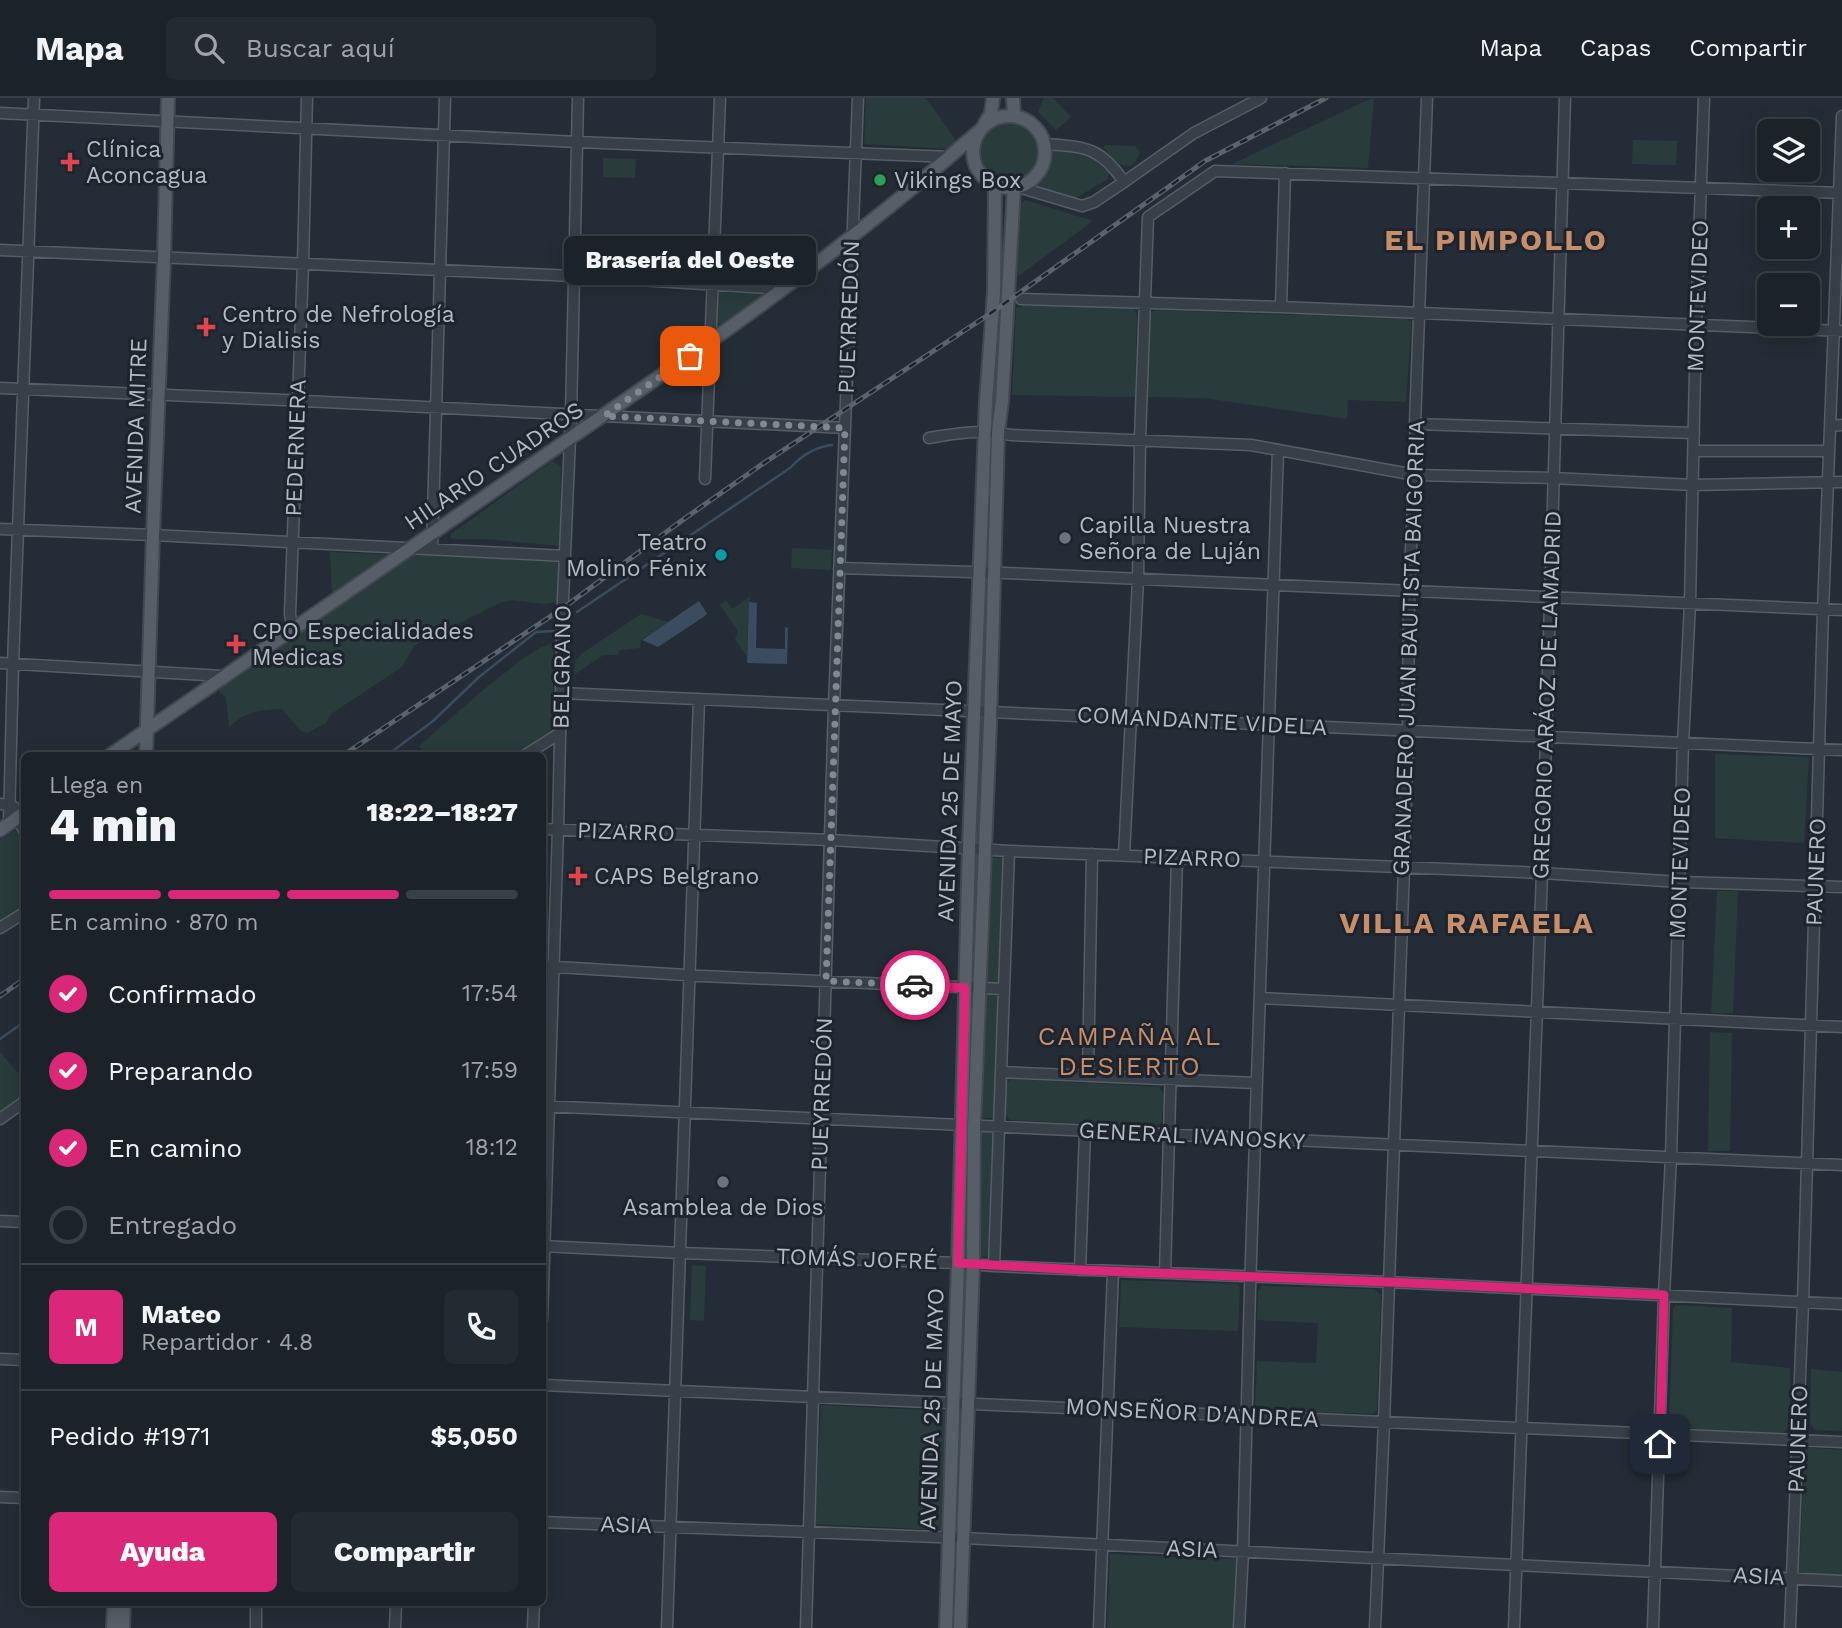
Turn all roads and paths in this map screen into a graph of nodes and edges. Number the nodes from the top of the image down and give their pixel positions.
1 (34, 98) edge
2 (168, 98) edge
3 (307, 98) edge
4 (445, 98) edge
5 (578, 98) edge
6 (720, 98) edge
7 (858, 98) edge
8 (993, 98) edge
9 (1013, 98) edge
10 (1261, 98) edge
11 (1427, 98) edge
12 (1565, 98) edge
13 (1704, 98) edge
14 (0, 113) edge
15 (34, 114) junction
16 (1014, 116) junction
17 (1842, 116) edge
18 (167, 121) junction
19 (306, 128) junction
20 (979, 131) junction
21 (444, 135) junction
22 (577, 142) junction
23 (1045, 144) junction
24 (718, 147) junction
25 (855, 153) junction
26 (951, 157) junction
27 (974, 161) junction
28 (1285, 173) junction
29 (1423, 178) junction
30 (1124, 182) junction
31 (1562, 183) junction
32 (995, 185) junction
33 (1016, 188) junction
34 (1701, 188) junction
35 (1840, 193) edge
36 (853, 235) junction
37 (0, 250) edge
38 (28, 251) junction
39 (164, 258) junction
40 (303, 264) junction
41 (440, 271) junction
42 (573, 276) junction
43 (713, 284) junction
44 (784, 289) junction
45 (1020, 299) dead end
46 (1145, 304) junction
47 (1281, 307) junction
48 (1419, 313) junction
49 (1558, 319) junction
50 (1696, 324) junction
51 (1838, 331) edge
52 (711, 341) junction
53 (0, 388) edge
54 (24, 389) junction
55 (158, 395) junction
56 (298, 401) junction
57 (436, 408) junction
58 (571, 415) junction
59 (604, 416) junction
60 (708, 422) junction
61 (1415, 424) junction
62 (1842, 425) edge
63 (1830, 426) junction
64 (845, 428) junction
65 (1554, 428) junction
66 (985, 432) junction
67 (999, 432) junction
68 (1694, 433) junction
69 (929, 438) dead end
70 (1140, 439) junction
71 (570, 440) junction
72 (1278, 450) junction
73 (1694, 452) junction
74 (1829, 452) junction
75 (1415, 475) junction
76 (1553, 478) junction
77 (705, 479) dead end
78 (1842, 482) edge
79 (1828, 484) junction
80 (1693, 485) junction
81 (0, 529) edge
82 (19, 530) junction
83 (153, 535) junction
84 (432, 542) junction
85 (292, 543) junction
86 (412, 548) junction
87 (565, 556) junction
88 (839, 568) junction
89 (979, 574) junction
90 (993, 574) junction
91 (1138, 579) junction
92 (1273, 586) junction
93 (1409, 591) junction
94 (1550, 597) junction
95 (1689, 603) junction
96 (1823, 610) junction
97 (1842, 610) edge
98 (293, 630) junction
99 (0, 663) edge
100 (13, 664) junction
101 (149, 672) junction
102 (223, 676) junction
103 (561, 693) junction
104 (699, 699) junction
105 (834, 705) junction
106 (974, 711) junction
107 (990, 712) junction
108 (1131, 718) junction
109 (1268, 724) junction
110 (1408, 730) junction
111 (147, 731) junction
112 (560, 733) junction
113 (1545, 737) junction
114 (1683, 743) junction
115 (1819, 749) junction
116 (1842, 750) edge
117 (115, 752) edge
118 (146, 752) edge
119 (530, 752) edge
120 (5, 805) edge
121 (15, 819) edge
122 (546, 829) edge
123 (558, 830) junction
124 (694, 834) junction
125 (831, 840) junction
126 (969, 847) junction
127 (985, 848) junction
128 (1009, 850) junction
129 (1092, 854) junction
130 (1124, 855) junction
131 (1177, 858) junction
132 (1264, 861) junction
133 (1404, 867) junction
134 (1542, 873) junction
135 (1680, 882) junction
136 (1816, 887) junction
137 (1842, 887) edge
138 (21, 915) edge
139 (0, 929) edge
140 (548, 967) edge
141 (690, 975) junction
142 (826, 981) junction
143 (965, 988) junction
144 (979, 988) junction
145 (1004, 989) junction
146 (1260, 998) junction
147 (1399, 1005) junction
148 (1537, 1011) junction
149 (1675, 1020) junction
150 (1812, 1025) junction
151 (1842, 1027) edge
152 (546, 1060) edge
153 (1001, 1072) junction
154 (1087, 1075) junction
155 (1170, 1079) junction
156 (1256, 1083) junction
157 (21, 1104) edge
158 (546, 1106) edge
159 (686, 1113) junction
160 (0, 1119) edge
161 (821, 1119) junction
162 (967, 1125) junction
163 (999, 1127) junction
164 (1085, 1131) junction
165 (1168, 1134) junction
166 (1254, 1138) junction
167 (1394, 1145) junction
168 (1532, 1151) junction
169 (1671, 1157) junction
170 (1807, 1163) junction
171 (1842, 1165) edge
172 (0, 1221) edge
173 (21, 1222) edge
174 (546, 1246) edge
175 (681, 1253) junction
176 (818, 1258) junction
177 (958, 1263) junction
178 (973, 1265) junction
179 (994, 1266) junction
180 (1080, 1270) junction
181 (1113, 1271) junction
182 (1165, 1273) junction
183 (1250, 1278) junction
184 (1389, 1282) junction
185 (1526, 1289) junction
186 (1664, 1295) junction
187 (1803, 1302) junction
188 (1842, 1304) edge
189 (0, 1359) edge
190 (21, 1360) edge
191 (546, 1385) edge
192 (677, 1391) junction
193 (814, 1397) junction
194 (953, 1403) junction
195 (968, 1403) junction
196 (1109, 1409) junction
197 (1247, 1416) junction
198 (1384, 1422) junction
199 (1521, 1428) junction
200 (1660, 1433) junction
201 (1798, 1440) junction
202 (1842, 1442) edge
203 (0, 1497) edge
204 (21, 1498) edge
205 (546, 1522) edge
206 (671, 1527) junction
207 (810, 1533) junction
208 (948, 1537) junction
209 (963, 1538) junction
210 (1104, 1545) junction
211 (1243, 1551) junction
212 (1378, 1558) junction
213 (1516, 1564) junction
214 (1655, 1571) junction
215 (1791, 1578) junction
216 (1842, 1581) edge
217 (114, 1606) edge
218 (124, 1606) edge
219 (256, 1606) edge
220 (396, 1606) edge
221 (534, 1606) edge
222 (113, 1628) edge
223 (123, 1628) edge
224 (256, 1628) edge
225 (395, 1628) edge
226 (533, 1628) edge
227 (667, 1628) edge
228 (806, 1628) edge
229 (946, 1628) edge
230 (960, 1628) edge
231 (1099, 1628) edge
232 (1239, 1628) edge
233 (1375, 1628) edge
234 (1514, 1628) edge
235 (1653, 1628) edge
236 (1790, 1628) edge

1 - 15 street
2 - 18 main road, AVENIDA MITRE
3 - 19 street, PEDERNERA
4 - 21 street
5 - 22 street, BELGRANO
6 - 24 street
7 - 25 street, PUEYRREDÓN
8 - 20 main road
9 - 16 main road
10 - 30 street
11 - 29 street, GRANADERO JUAN BAUTISTA BAIGORRIA
12 - 31 street, GREGORIO ARÁOZ DE LAMADRID
13 - 34 street, MONTEVIDEO
14 - 15 street
15 - 18 street
15 - 38 street
16 - 20 main road
16 - 23 main road
17 - 35 street, PAUNERO
18 - 19 street
18 - 39 main road, AVENIDA MITRE
19 - 21 street
19 - 40 street, PEDERNERA
20 - 26 main road, HILARIO CUADROS
20 - 27 main road
21 - 22 street
21 - 41 street
22 - 24 street
22 - 42 street, BELGRANO
23 - 30 street
23 - 33 main road
24 - 25 street
24 - 43 street
25 - 26 street
25 - 36 street, PUEYRREDÓN
26 - 27 main road
26 - 36 main road, HILARIO CUADROS
27 - 32 main road
28 - 29 street
28 - 46 street
28 - 47 street
29 - 31 street
29 - 48 street, GRANADERO JUAN BAUTISTA BAIGORRIA
30 - 33 street
31 - 34 street
31 - 49 street, GREGORIO ARÁOZ DE LAMADRID
32 - 33 main road
32 - 66 main road, AVENIDA 25 DE MAYO
33 - 67 main road, AVENIDA 25 DE MAYO
34 - 35 street
34 - 50 street, MONTEVIDEO
35 - 51 street, PAUNERO
36 - 44 main road, HILARIO CUADROS
36 - 64 street, PUEYRREDÓN
37 - 38 street
38 - 39 street
38 - 54 street
39 - 40 street
39 - 55 main road, AVENIDA MITRE
40 - 41 street
40 - 56 street, PEDERNERA
41 - 42 street
41 - 57 street
42 - 43 street
42 - 58 street, BELGRANO
43 - 44 street
43 - 52 street
44 - 52 main road, HILARIO CUADROS
45 - 46 street
46 - 47 street
46 - 70 street
47 - 48 street
48 - 49 street
48 - 61 street, GRANADERO JUAN BAUTISTA BAIGORRIA
49 - 50 street
49 - 65 street, GREGORIO ARÁOZ DE LAMADRID
50 - 51 street
50 - 68 street, MONTEVIDEO
51 - 63 street, PAUNERO
52 - 59 main road, HILARIO CUADROS
52 - 60 street
53 - 54 street
54 - 55 street
54 - 82 street
55 - 56 street
55 - 83 main road, AVENIDA MITRE
56 - 57 street
56 - 85 street, PEDERNERA
57 - 58 street
57 - 84 street
58 - 59 street
58 - 71 street, BELGRANO
59 - 60 street
59 - 71 main road, HILARIO CUADROS
60 - 64 street
60 - 77 street
61 - 65 street
61 - 75 street, GRANADERO JUAN BAUTISTA BAIGORRIA
62 - 63 street
63 - 74 street, PAUNERO
64 - 88 street, PUEYRREDÓN
65 - 68 street
65 - 76 street, GREGORIO ARÁOZ DE LAMADRID
66 - 67 street
66 - 69 street
66 - 89 main road, AVENIDA 25 DE MAYO
67 - 70 street
67 - 90 main road, AVENIDA 25 DE MAYO
68 - 73 street, MONTEVIDEO
70 - 72 street
70 - 91 street
71 - 84 main road, HILARIO CUADROS
71 - 87 street, BELGRANO
72 - 75 street
72 - 92 street
73 - 74 street
73 - 80 street, MONTEVIDEO
74 - 79 street, PAUNERO
75 - 76 street
75 - 93 street, GRANADERO JUAN BAUTISTA BAIGORRIA
76 - 80 street
76 - 94 street, GREGORIO ARÁOZ DE LAMADRID
78 - 79 street
79 - 80 street
79 - 96 street, PAUNERO
80 - 95 street, MONTEVIDEO
81 - 82 street
82 - 83 street
82 - 100 street
83 - 85 street
83 - 101 main road, AVENIDA MITRE
84 - 86 main road, HILARIO CUADROS
84 - 87 street
85 - 86 street
85 - 98 street, PEDERNERA
86 - 98 main road, HILARIO CUADROS
87 - 103 street, BELGRANO
88 - 89 street
88 - 105 street, PUEYRREDÓN
89 - 90 street
89 - 106 main road, AVENIDA 25 DE MAYO
90 - 91 street
90 - 107 main road, AVENIDA 25 DE MAYO
91 - 92 street
91 - 108 street
92 - 93 street
92 - 109 street
93 - 94 street
93 - 110 street, GRANADERO JUAN BAUTISTA BAIGORRIA
94 - 95 street
94 - 113 street, GREGORIO ARÁOZ DE LAMADRID
95 - 96 street
95 - 114 street, MONTEVIDEO
96 - 97 street
96 - 115 street, PAUNERO
98 - 102 main road, HILARIO CUADROS
99 - 100 street
100 - 101 street
100 - 120 street
101 - 102 street
101 - 111 main road, AVENIDA MITRE
102 - 111 main road, HILARIO CUADROS
103 - 104 street, COMANDANTE VIDELA
103 - 112 street, BELGRANO
104 - 105 street, COMANDANTE VIDELA
104 - 124 street
105 - 106 street, COMANDANTE VIDELA
105 - 125 street, PUEYRREDÓN
106 - 107 street, COMANDANTE VIDELA
106 - 126 main road, AVENIDA 25 DE MAYO
107 - 108 street, COMANDANTE VIDELA
107 - 127 main road, AVENIDA 25 DE MAYO
108 - 109 street, COMANDANTE VIDELA
108 - 130 street
109 - 110 street, COMANDANTE VIDELA
109 - 132 street
110 - 113 street, COMANDANTE VIDELA
110 - 133 street, GRANADERO JUAN BAUTISTA BAIGORRIA
111 - 117 main road, HILARIO CUADROS
111 - 118 main road, AVENIDA MITRE
112 - 119 street
112 - 123 street, BELGRANO
113 - 114 street, COMANDANTE VIDELA
113 - 134 street, GREGORIO ARÁOZ DE LAMADRID
114 - 115 street, COMANDANTE VIDELA
114 - 135 street, MONTEVIDEO
115 - 116 street, COMANDANTE VIDELA
115 - 136 street, PAUNERO
120 - 121 street
120 - 121 street
122 - 123 street, PIZARRO
123 - 124 street, PIZARRO
123 - 140 street, BELGRANO
124 - 125 street, PIZARRO
124 - 141 street
125 - 126 street, PIZARRO
125 - 142 street, PUEYRREDÓN
126 - 127 street, PIZARRO
126 - 143 main road, AVENIDA 25 DE MAYO
127 - 128 street, PIZARRO
127 - 144 main road, AVENIDA 25 DE MAYO
128 - 129 street, PIZARRO
128 - 145 street
129 - 130 street, PIZARRO
129 - 154 street
130 - 131 street, PIZARRO
131 - 132 street, PIZARRO
131 - 155 street
132 - 133 street, PIZARRO
132 - 146 street
133 - 134 street, PIZARRO
133 - 147 street, GRANADERO JUAN BAUTISTA BAIGORRIA
134 - 135 street, PIZARRO
134 - 148 street, GREGORIO ARÁOZ DE LAMADRID
135 - 136 street, PIZARRO
135 - 149 street, MONTEVIDEO
136 - 137 street, PIZARRO
136 - 150 street, PAUNERO
138 - 139 street
140 - 141 street
140 - 152 street, BELGRANO
141 - 142 street
141 - 159 street
142 - 143 street
142 - 161 street, PUEYRREDÓN
143 - 144 street
143 - 162 main road, AVENIDA 25 DE MAYO
144 - 145 street
144 - 162 main road, AVENIDA 25 DE MAYO
145 - 153 street
146 - 147 street
146 - 156 street
147 - 148 street
147 - 167 street, GRANADERO JUAN BAUTISTA BAIGORRIA
148 - 149 street
148 - 168 street, GREGORIO ARÁOZ DE LAMADRID
149 - 150 street
149 - 169 street, MONTEVIDEO
150 - 151 street
150 - 170 street, PAUNERO
153 - 154 street
153 - 163 street
154 - 155 street
155 - 156 street
155 - 165 street
156 - 166 street
157 - 160 street
158 - 159 street, GENERAL IVANOSKY
159 - 161 street, GENERAL IVANOSKY
159 - 175 street
161 - 162 street, GENERAL IVANOSKY
161 - 176 street, PUEYRREDÓN
162 - 163 street, GENERAL IVANOSKY
162 - 177 main road, AVENIDA 25 DE MAYO
162 - 178 main road, AVENIDA 25 DE MAYO
163 - 164 street, GENERAL IVANOSKY
163 - 179 street
164 - 165 street, GENERAL IVANOSKY
164 - 180 street
165 - 166 street, GENERAL IVANOSKY
165 - 182 street
166 - 167 street, GENERAL IVANOSKY
166 - 183 street
167 - 168 street, GENERAL IVANOSKY
167 - 184 street, GRANADERO JUAN BAUTISTA BAIGORRIA
168 - 169 street, GENERAL IVANOSKY
168 - 185 street, GREGORIO ARÁOZ DE LAMADRID
169 - 170 street, GENERAL IVANOSKY
169 - 186 street, MONTEVIDEO
170 - 171 street, GENERAL IVANOSKY
170 - 187 street, PAUNERO
172 - 173 street
174 - 175 street, TOMÁS JOFRÉ
175 - 176 street, TOMÁS JOFRÉ
175 - 192 street
176 - 177 street, TOMÁS JOFRÉ
176 - 193 street, PUEYRREDÓN
177 - 178 street, TOMÁS JOFRÉ
177 - 194 main road, AVENIDA 25 DE MAYO
178 - 179 street, TOMÁS JOFRÉ
178 - 195 main road, AVENIDA 25 DE MAYO
179 - 180 street, TOMÁS JOFRÉ
180 - 181 street, TOMÁS JOFRÉ
181 - 182 street, TOMÁS JOFRÉ
181 - 196 street
182 - 183 street, TOMÁS JOFRÉ
183 - 184 street, TOMÁS JOFRÉ
183 - 197 street
184 - 185 street, TOMÁS JOFRÉ
184 - 198 street, GRANADERO JUAN BAUTISTA BAIGORRIA
185 - 186 street, TOMÁS JOFRÉ
185 - 199 street, GREGORIO ARÁOZ DE LAMADRID
186 - 187 street, TOMÁS JOFRÉ
186 - 200 street, MONTEVIDEO
187 - 188 street, TOMÁS JOFRÉ
187 - 201 street, PAUNERO
189 - 190 street
191 - 192 street, MONSEÑOR D'ANDREA
192 - 193 street, MONSEÑOR D'ANDREA
192 - 206 street
193 - 194 street, MONSEÑOR D'ANDREA
193 - 207 street, PUEYRREDÓN
194 - 195 street, MONSEÑOR D'ANDREA
194 - 208 main road, AVENIDA 25 DE MAYO
195 - 196 street, MONSEÑOR D'ANDREA
195 - 209 main road, AVENIDA 25 DE MAYO
196 - 197 street, MONSEÑOR D'ANDREA
196 - 210 street
197 - 198 street, MONSEÑOR D'ANDREA
197 - 211 street
198 - 199 street, MONSEÑOR D'ANDREA
198 - 212 street, GRANADERO JUAN BAUTISTA BAIGORRIA
199 - 200 street, MONSEÑOR D'ANDREA
199 - 213 street, GREGORIO ARÁOZ DE LAMADRID
200 - 201 street, MONSEÑOR D'ANDREA
200 - 214 street, MONTEVIDEO
201 - 202 street, MONSEÑOR D'ANDREA
201 - 215 street, PAUNERO
203 - 204 street
205 - 206 street, ASIA
206 - 207 street, ASIA
206 - 227 street
207 - 208 street, ASIA
207 - 228 street, PUEYRREDÓN
208 - 209 street, ASIA
208 - 229 main road, AVENIDA 25 DE MAYO
209 - 210 street, ASIA
209 - 230 main road, AVENIDA 25 DE MAYO
210 - 211 street, ASIA
210 - 231 street
211 - 212 street, ASIA
211 - 232 street
212 - 213 street, ASIA
212 - 233 street
213 - 214 street, ASIA
213 - 234 street, GREGORIO ARÁOZ DE LAMADRID
214 - 215 street, ASIA
214 - 235 street, MONTEVIDEO
215 - 216 street, ASIA
215 - 236 street, PAUNERO
217 - 222 main road
218 - 223 main road
219 - 224 street
220 - 225 street
221 - 226 street

